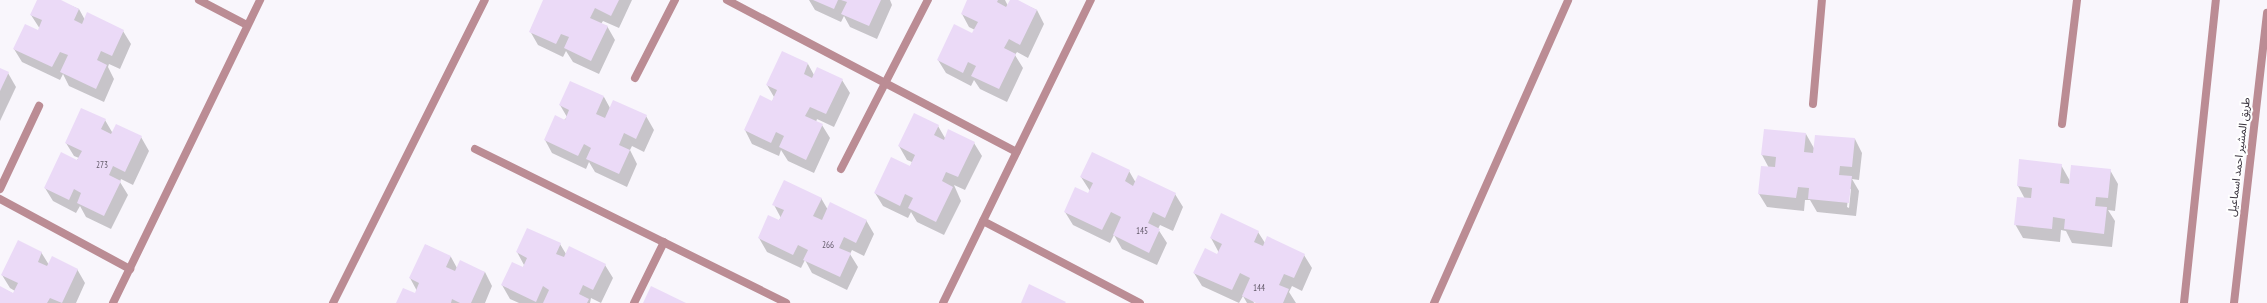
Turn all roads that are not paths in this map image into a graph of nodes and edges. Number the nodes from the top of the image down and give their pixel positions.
1 (199, 0) edge
2 (260, 0) edge
3 (485, 0) edge
4 (675, 0) edge
5 (727, 0) edge
6 (928, 0) edge
7 (1091, 0) edge
8 (1568, 0) edge
9 (1822, 0) edge
10 (2077, 0) edge
11 (2216, 0) edge
12 (2267, 13) edge
13 (248, 25) junction
14 (635, 78) dead end
15 (885, 83) junction
16 (1814, 104) dead end
17 (39, 106) dead end
18 (2062, 124) dead end
19 (474, 149) dead end
20 (1017, 152) junction
21 (841, 169) dead end
22 (0, 189) edge
23 (0, 198) edge
24 (983, 221) junction
25 (664, 242) junction
26 (130, 269) junction
27 (113, 303) edge
28 (334, 303) edge
29 (634, 303) edge
30 (786, 303) edge
31 (943, 303) edge
32 (1140, 303) edge
33 (1434, 303) edge
34 (2184, 303) edge
35 (2234, 303) edge

1 - 13 street
2 - 13 street
3 - 28 street
4 - 14 street
5 - 15 street
6 - 15 street
7 - 20 street
8 - 33 street
9 - 16 street
10 - 18 street
11 - 34 street
12 - 35 street, طريق المشير احمد اسماعيل
13 - 26 street
15 - 20 street
15 - 21 street
17 - 22 street
19 - 25 street
20 - 24 street
23 - 26 street
24 - 31 street
24 - 32 street
25 - 29 street
25 - 30 street
26 - 27 street

